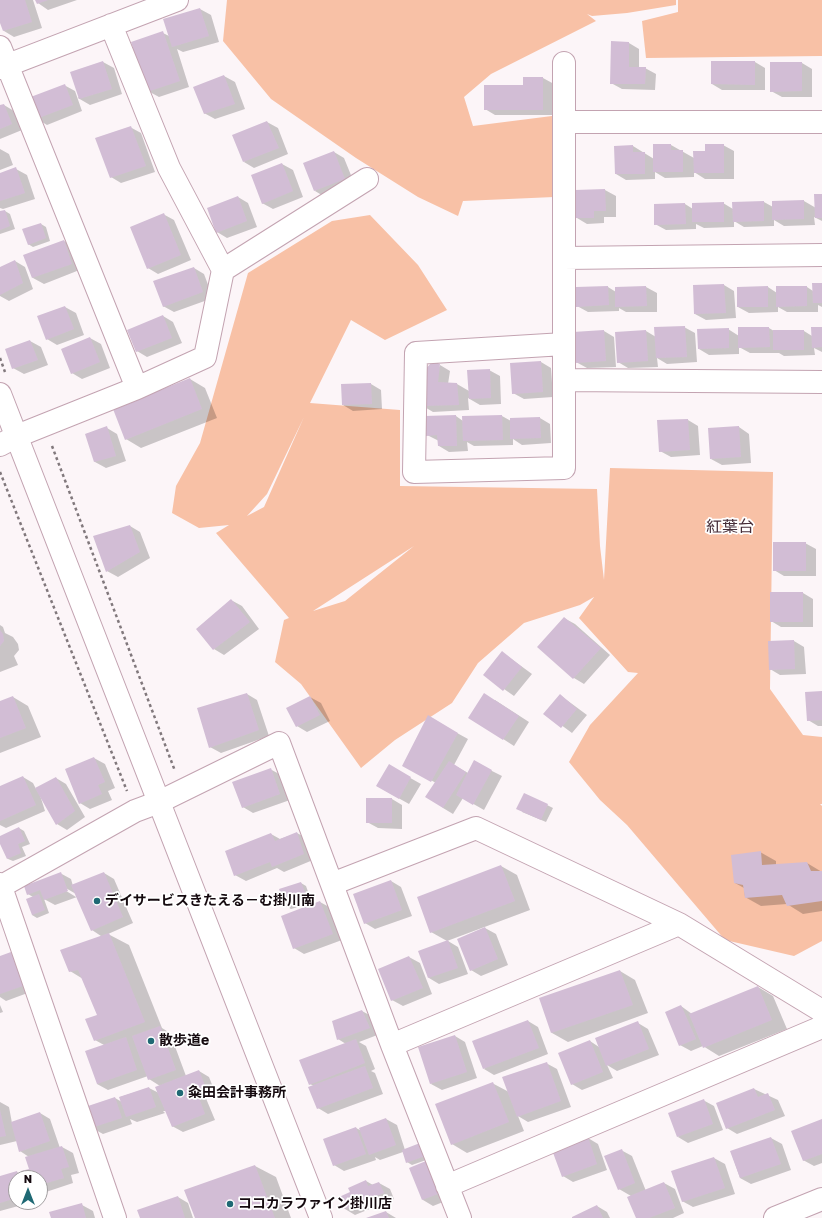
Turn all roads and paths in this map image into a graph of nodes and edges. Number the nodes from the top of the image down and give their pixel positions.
1 (177, 0) edge
2 (111, 26) junction
3 (2, 60) edge
4 (564, 63) dead end
5 (564, 122) junction
6 (822, 122) edge
7 (367, 179) dead end
8 (822, 255) edge
9 (564, 258) junction
10 (223, 270) junction
11 (564, 344) junction
12 (564, 380) junction
13 (822, 382) edge
14 (137, 388) junction
15 (0, 394) edge
16 (8, 441) edge
17 (50, 441) dead end
18 (0, 472) edge
19 (178, 777) dead end
20 (159, 802) junction
21 (134, 811) junction
22 (332, 884) junction
23 (0, 885) edge
24 (679, 924) junction
25 (822, 1011) edge
26 (822, 1027) edge
27 (392, 1045) junction
28 (447, 1186) junction
29 (822, 1199) edge
30 (115, 1218) edge
31 (321, 1218) edge
32 (460, 1218) edge
33 (775, 1218) edge

1 - 2 street
2 - 3 street
2 - 10 street
3 - 14 street
4 - 5 street
5 - 6 street
5 - 9 street
7 - 10 street
8 - 9 street
9 - 11 street
10 - 14 street
11 - 12 street
11 - 12 street
12 - 13 street
14 - 16 street
15 - 16 street
16 - 20 street
17 - 19 path
18 - 21 path
20 - 21 street
20 - 22 street
20 - 31 street
21 - 23 street
22 - 24 street
22 - 27 street
23 - 30 street
24 - 25 street
24 - 27 street
26 - 28 street
27 - 28 street
28 - 32 street
29 - 33 street

